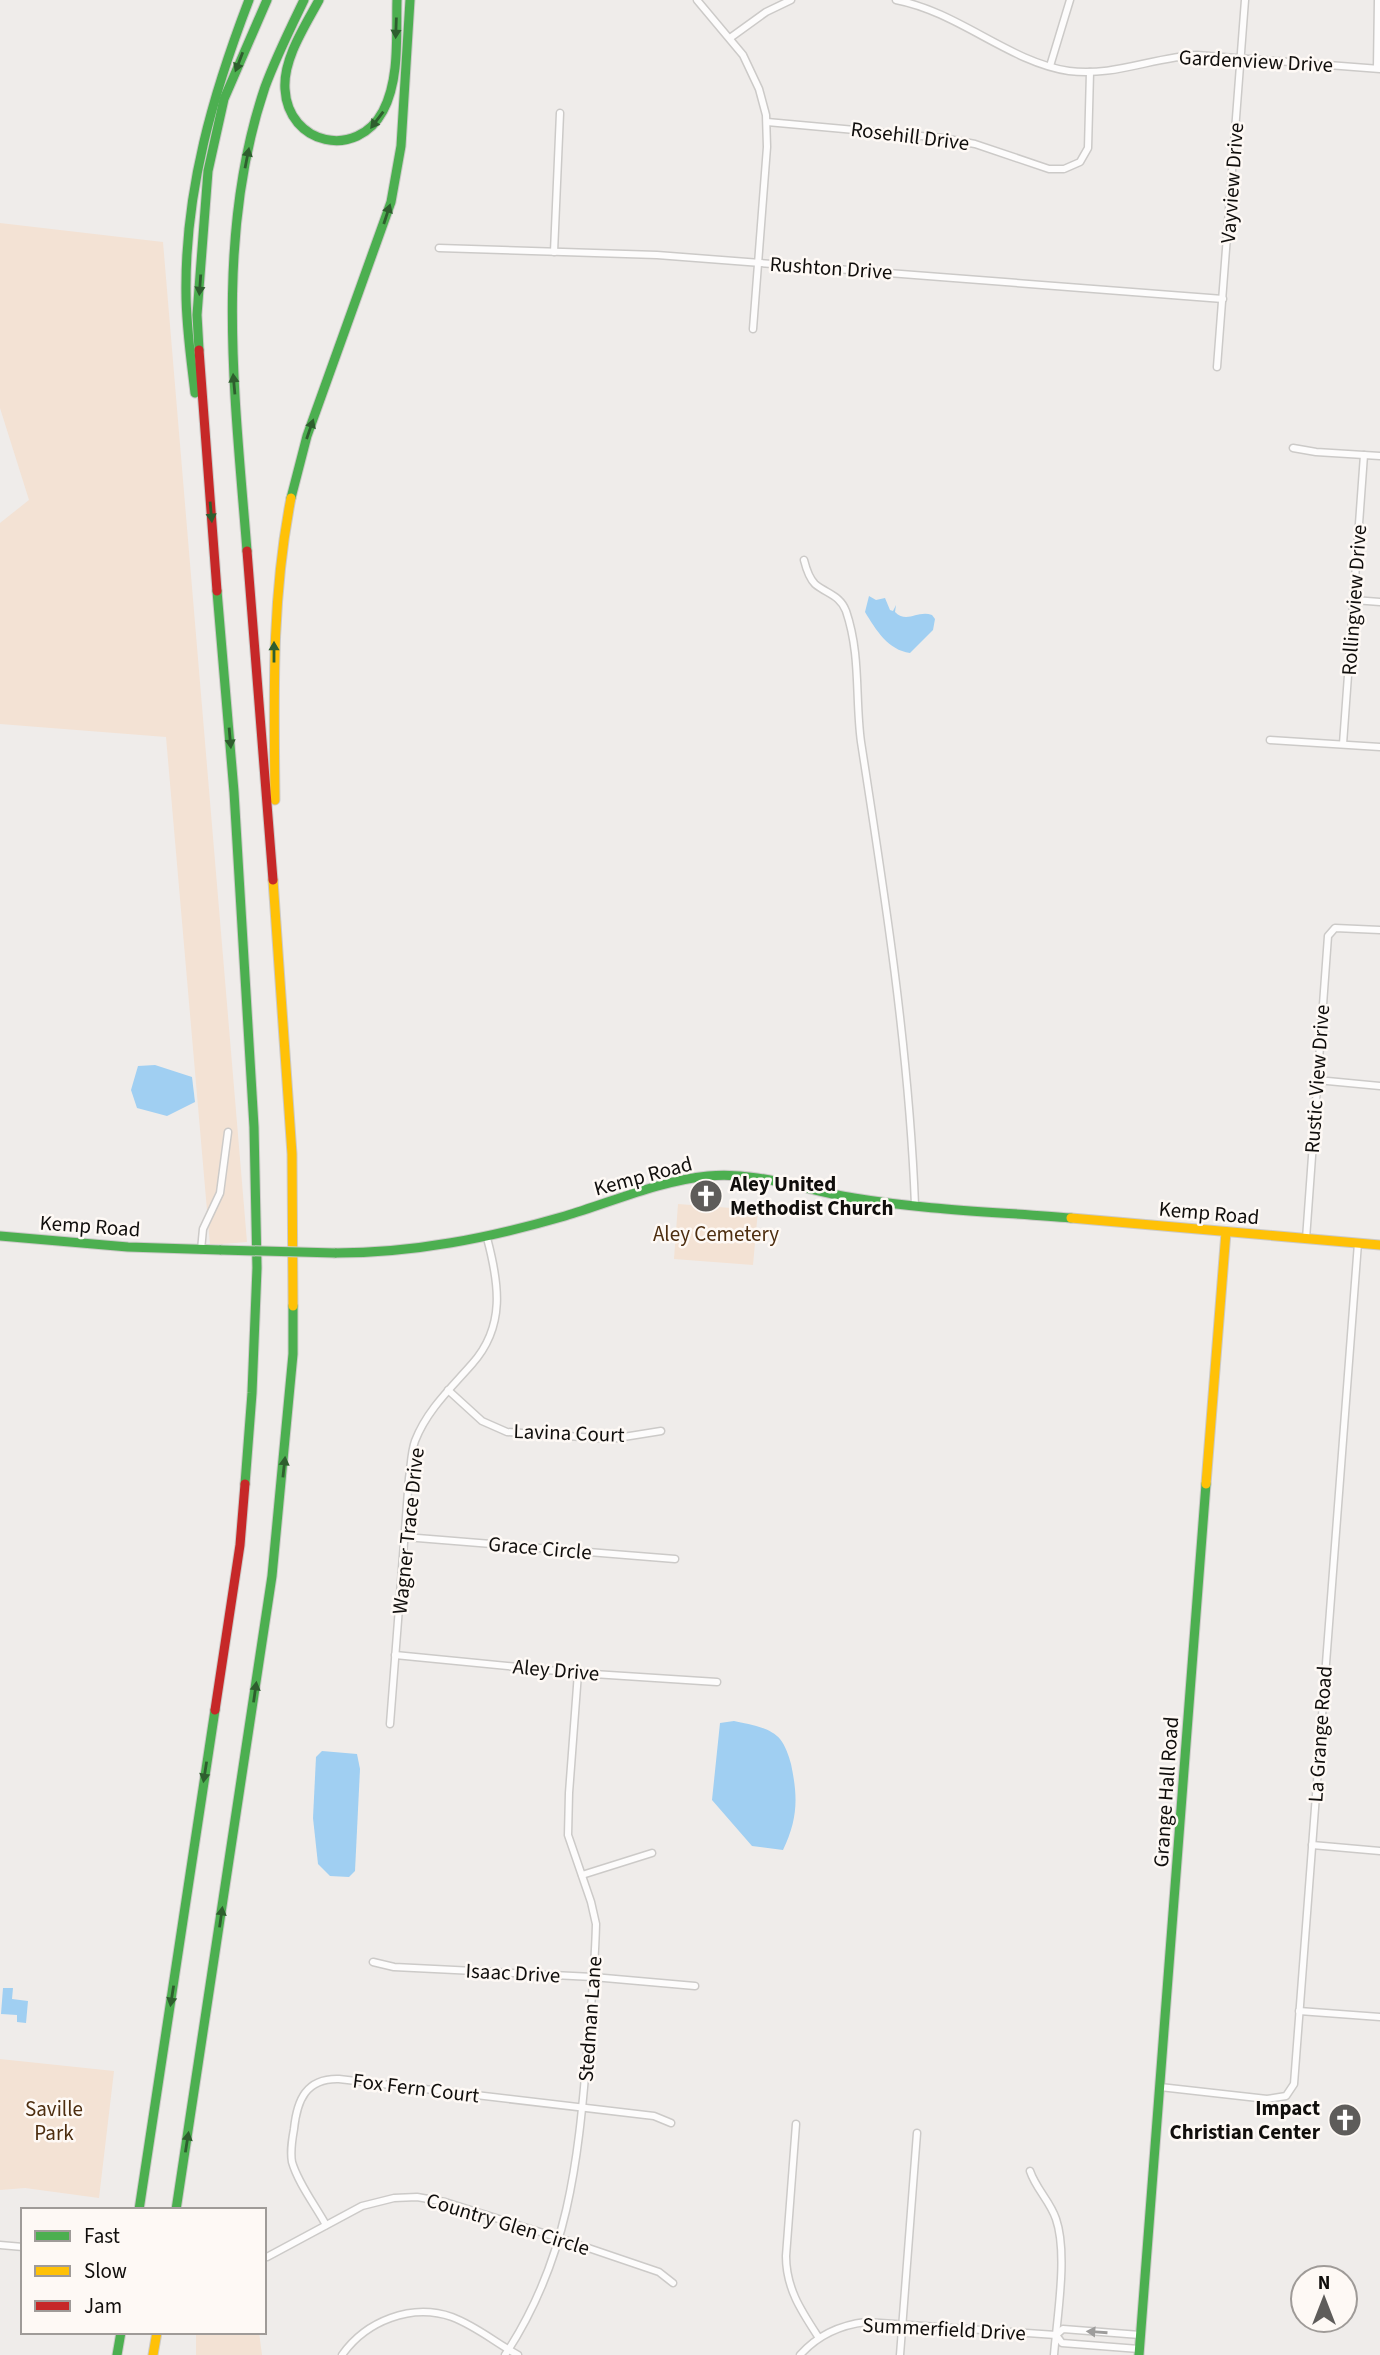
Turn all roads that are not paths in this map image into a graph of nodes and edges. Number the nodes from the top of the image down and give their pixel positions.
1 (249, 0) edge
2 (267, 0) edge
3 (304, 0) edge
4 (319, 0) edge
5 (397, 0) edge
6 (410, 0) edge
7 (697, 0) edge
8 (791, 0) edge
9 (896, 0) edge
10 (1070, 0) edge
11 (1245, 0) edge
12 (1378, 0) edge
13 (730, 38) junction
14 (1240, 58) junction
15 (1050, 66) junction
16 (1379, 69) edge
17 (1090, 72) junction
18 (560, 113) dead end
19 (767, 122) junction
20 (439, 248) dead end
21 (554, 252) junction
22 (758, 262) junction
23 (1223, 299) junction
24 (753, 329) dead end
25 (1217, 367) dead end
26 (1293, 448) dead end
27 (206, 452) junction
28 (1364, 455) junction
29 (1380, 456) edge
30 (803, 560) dead end
31 (1354, 600) junction
32 (1380, 602) edge
33 (1270, 740) dead end
34 (1343, 744) junction
35 (1380, 747) edge
36 (274, 892) junction
37 (1380, 930) edge
38 (1317, 1080) junction
39 (1380, 1086) edge
40 (228, 1132) dead end
41 (915, 1205) junction
42 (1226, 1232) junction
43 (0, 1236) edge
44 (487, 1238) junction
45 (1306, 1240) junction
46 (1358, 1243) junction
47 (1380, 1245) edge
48 (201, 1250) junction
49 (448, 1390) junction
50 (661, 1431) dead end
51 (405, 1537) junction
52 (675, 1559) dead end
53 (395, 1655) junction
54 (578, 1673) junction
55 (716, 1682) dead end
56 (390, 1724) dead end
57 (1311, 1845) junction
58 (1380, 1851) edge
59 (652, 1853) dead end
60 (582, 1875) junction
61 (373, 1962) dead end
62 (593, 1977) junction
63 (695, 1986) dead end
64 (1299, 2011) junction
65 (1380, 2017) edge
66 (1160, 2088) junction
67 (583, 2109) junction
68 (671, 2123) dead end
69 (796, 2124) dead end
70 (917, 2133) dead end
71 (1031, 2171) dead end
72 (139, 2208) edge
73 (176, 2208) edge
74 (326, 2225) junction
75 (559, 2238) junction
76 (0, 2245) edge
77 (21, 2247) edge
78 (267, 2257) dead end
79 (673, 2283) dead end
80 (902, 2324) junction
81 (121, 2334) edge
82 (157, 2334) edge
83 (1056, 2335) junction
84 (1140, 2335) junction
85 (819, 2338) junction
86 (506, 2352) edge
87 (1139, 2352) edge
88 (117, 2355) edge
89 (153, 2355) edge
90 (342, 2355) edge
91 (518, 2355) edge
92 (800, 2355) edge
93 (900, 2355) edge
94 (1054, 2355) edge

1 - 27 main road
2 -> 27 main road
36 -> 3 main road
5 -> 4 main road
36 -> 6 main road
7 - 13 street
8 - 13 street
9 - 15 street, Gardenview Drive
10 - 15 street
11 - 14 street, Vayview Drive
12 - 16 street
13 - 19 street
14 - 16 street, Gardenview Drive
14 - 17 street, Gardenview Drive
14 - 23 street, Vayview Drive
15 - 17 street, Gardenview Drive
17 - 19 street, Rosehill Drive
18 - 21 street
19 - 22 street
20 - 21 street, Rushton Drive
21 - 22 street, Rushton Drive
22 - 23 street, Rushton Drive
22 - 24 street
23 - 25 street, Vayview Drive
26 - 28 street
27 -> 72 main road
28 - 29 street
28 - 31 street, Rollingview Drive
30 - 41 street
31 - 32 street
31 - 34 street, Rollingview Drive
33 - 34 street
34 - 35 street
73 -> 36 main road
37 - 38 street, Rustic View Drive
38 - 39 street
38 - 45 street, Rustic View Drive
40 - 48 street
41 - 42 main road, Kemp Road
41 - 44 main road, Kemp Road
42 - 45 main road, Kemp Road
42 - 66 main road, Grange Hall Road
43 - 48 main road, Kemp Road
44 - 48 main road, Kemp Road, bridge
44 - 49 street, Wagner Trace Drive
45 - 46 main road, Kemp Road
46 - 47 main road, Kemp Road
46 - 57 street, La Grange Road
49 - 50 street, Lavina Court
49 - 51 street, Wagner Trace Drive
51 - 52 street, Grace Circle
51 - 53 street, Wagner Trace Drive
53 - 54 street, Aley Drive
53 - 56 street, Wagner Trace Drive
54 - 55 street, Aley Drive
54 - 60 street, Stedman Lane
57 - 58 street
57 - 64 street, La Grange Road
59 - 60 street
60 - 62 street, Stedman Lane
61 - 62 street, Isaac Drive
62 - 63 street, Isaac Drive
62 - 67 street, Stedman Lane
64 - 65 street
64 - 66 street, La Grange Road
66 - 84 main road, Grange Hall Road
67 - 68 street, Fox Fern Court
67 - 74 street, Fox Fern Court
67 - 75 street, Stedman Lane
69 - 85 street
70 - 80 street
71 - 83 street
74 - 75 street, Country Glen Circle
74 - 78 street, Country Glen Circle
75 - 79 street, Country Glen Circle
75 - 86 street, Stedman Lane
76 - 77 street
80 - 83 street, Summerfield Drive
80 - 85 street, Summerfield Drive
80 - 93 street
81 - 88 main road
82 - 89 main road
84 -> 83 street, Summerfield Drive
83 - 87 street, Summerfield Drive
83 - 94 street
84 - 87 main road, Grange Hall Road
85 - 92 street, Summerfield Drive
86 - 90 street
86 - 91 street

